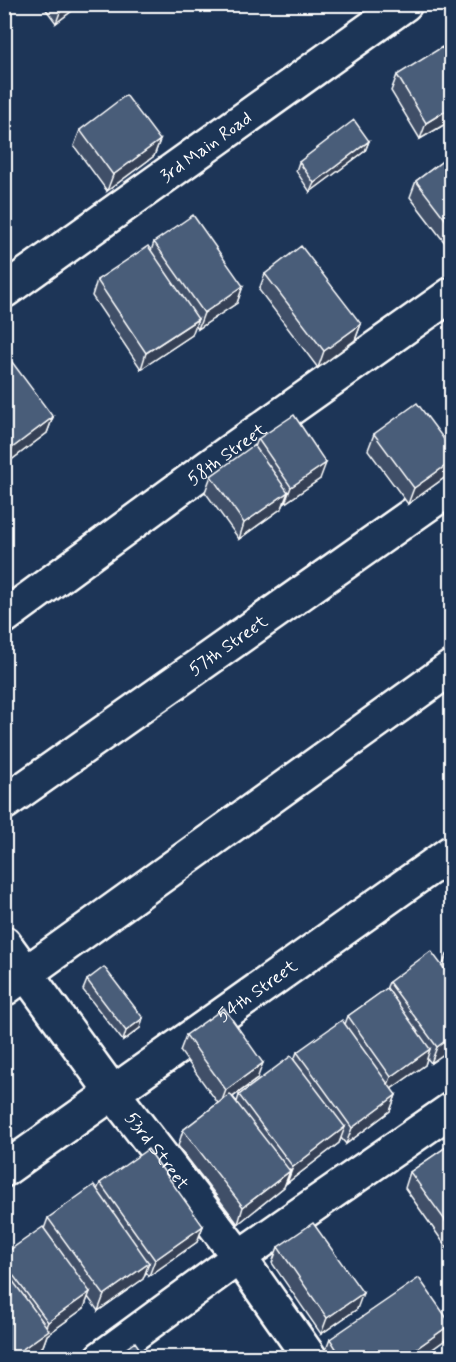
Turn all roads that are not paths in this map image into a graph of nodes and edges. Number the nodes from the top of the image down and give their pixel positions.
1 (405, 4) edge
2 (4, 291) edge
3 (452, 294) edge
4 (452, 487) edge
5 (4, 617) edge
6 (452, 667) edge
7 (4, 803) edge
8 (452, 852) edge
9 (4, 943) edge
10 (15, 981) edge
11 (113, 1093) junction
12 (452, 1109) edge
13 (4, 1170) edge
14 (239, 1257) junction
15 (101, 1358) edge
16 (310, 1358) edge

1 - 2 street, 3rd Main Road
3 - 5 street, 58th Street
4 - 7 street, 57th Street
6 - 10 street
8 - 11 street, 54th Street
9 - 10 street, 53rd Street
10 - 11 street, 53rd Street
11 - 13 street, 54th Street
11 - 14 street, 53rd Street
12 - 14 street
14 - 15 street
14 - 16 street, 53rd Street

